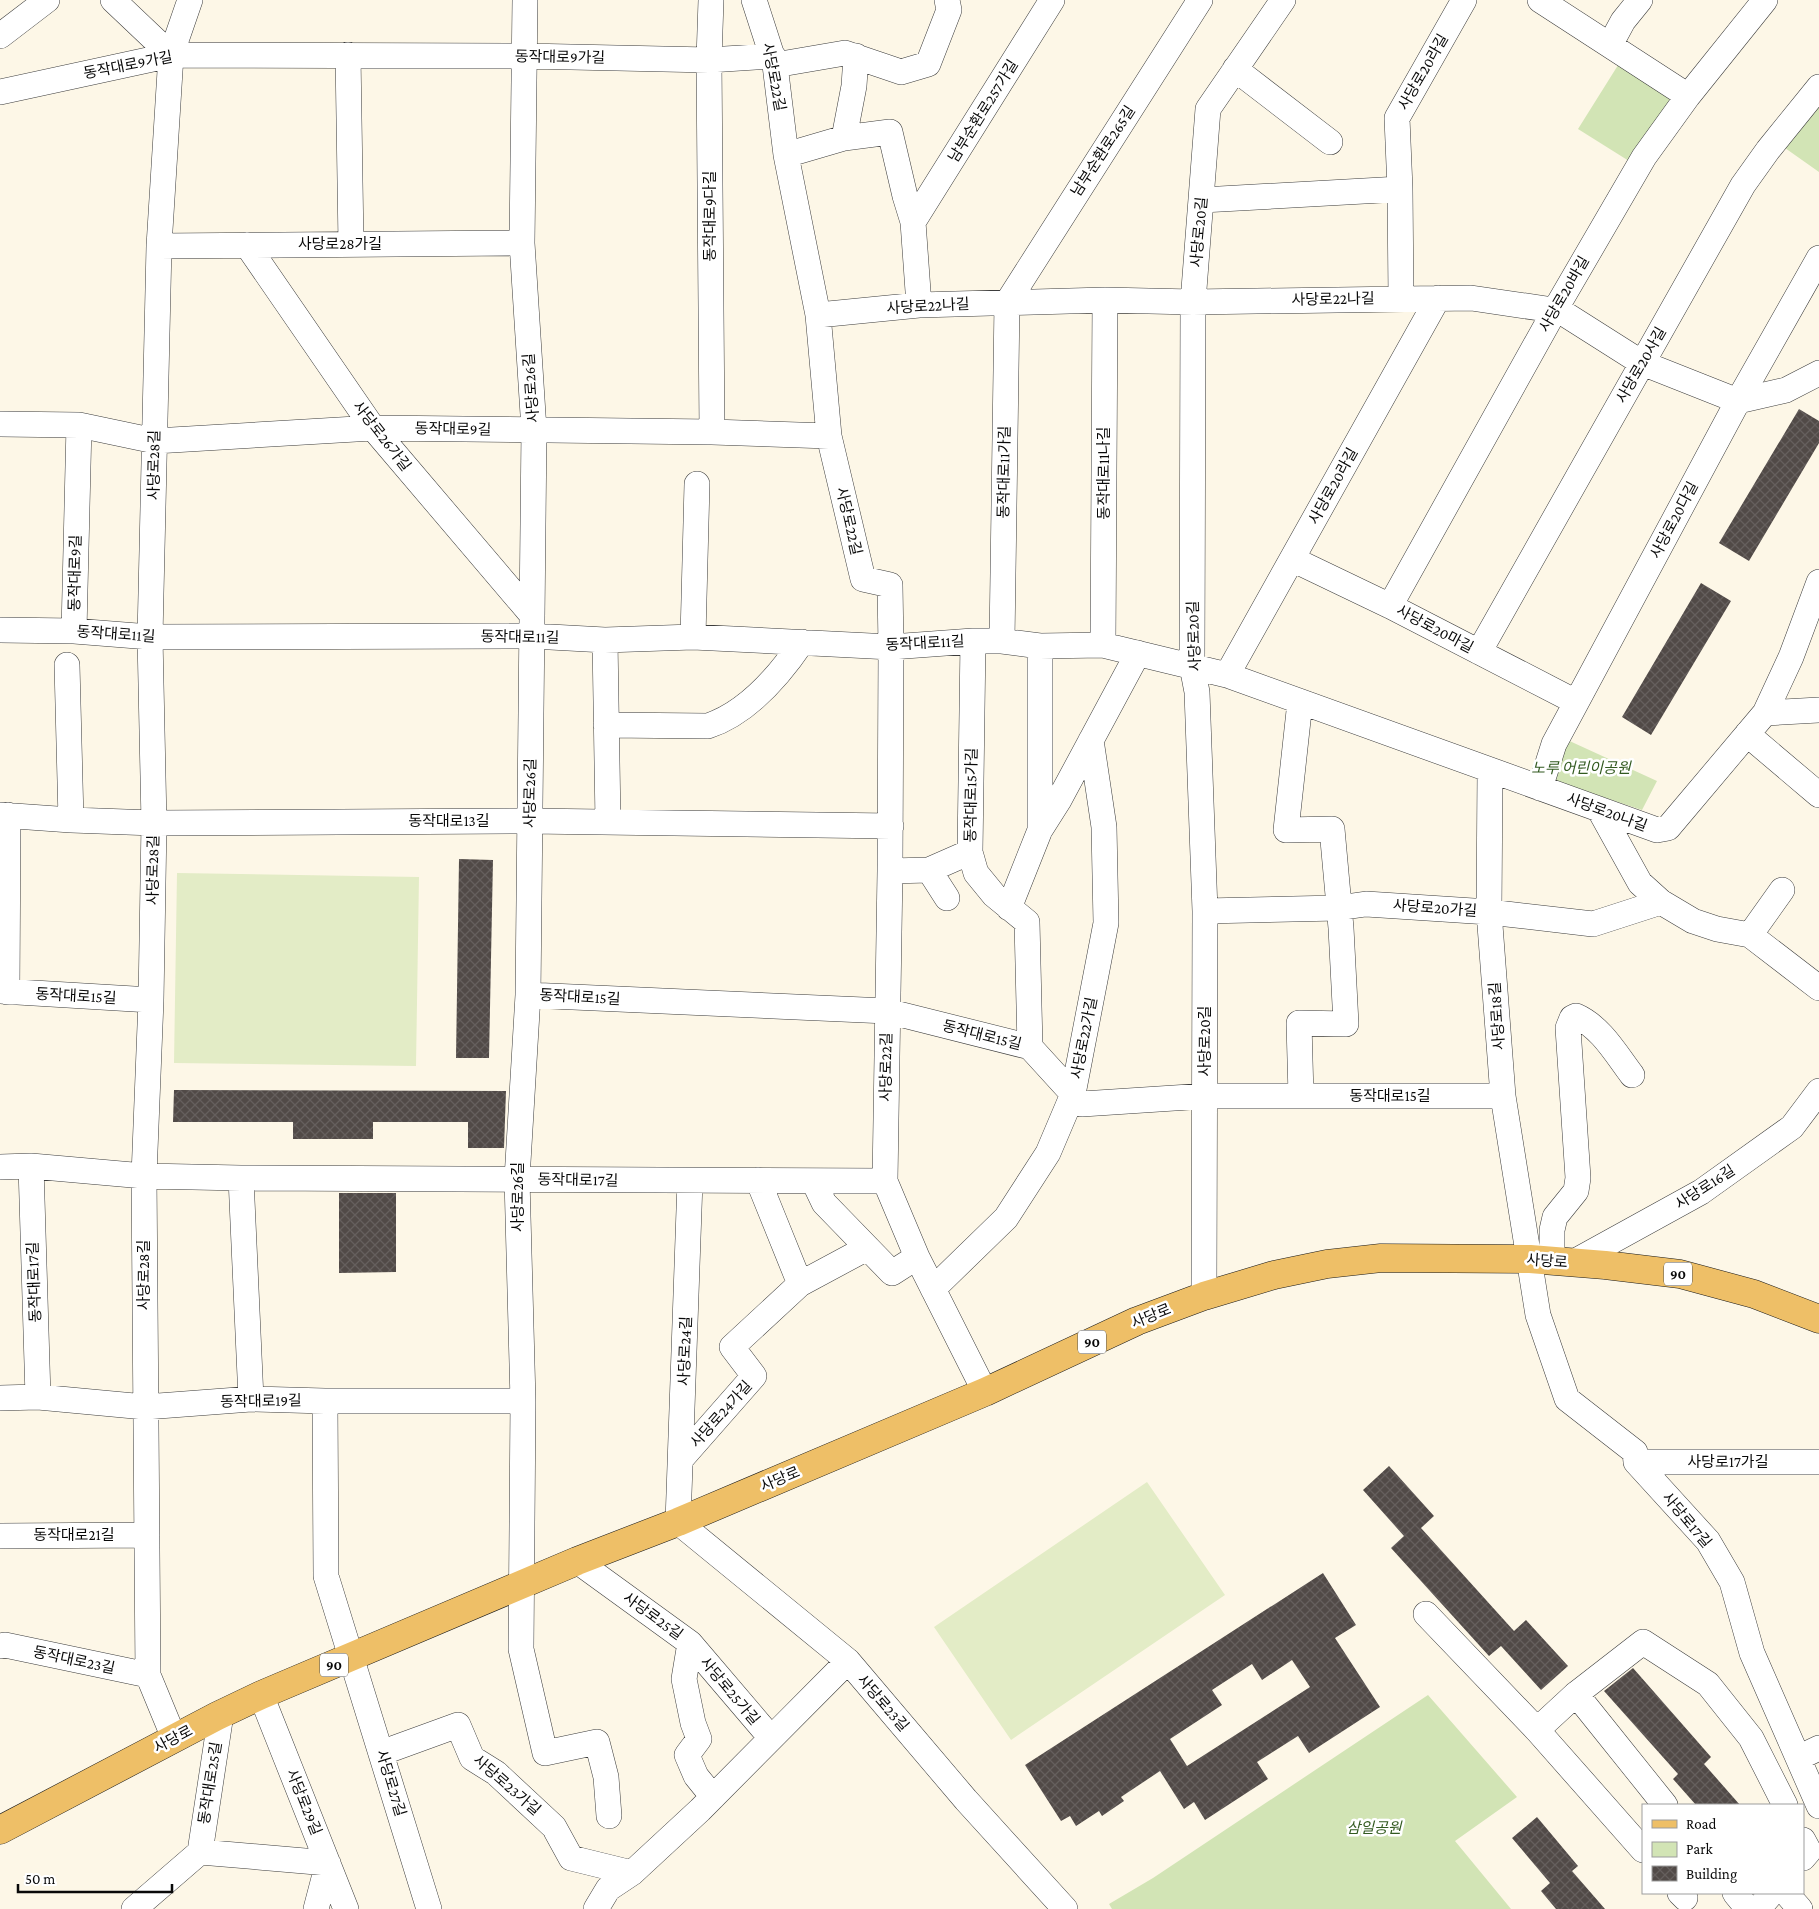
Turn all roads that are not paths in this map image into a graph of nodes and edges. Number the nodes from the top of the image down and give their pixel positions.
1 (47, 0) edge
2 (113, 0) edge
3 (190, 0) edge
4 (525, 0) edge
5 (711, 0) edge
6 (755, 0) edge
7 (947, 0) edge
8 (1200, 0) edge
9 (1283, 0) edge
10 (1464, 0) edge
11 (1540, 0) edge
12 (1640, 0) edge
13 (1765, 0) edge
14 (1045, 2) edge
15 (0, 36) edge
16 (1610, 45) junction
17 (171, 55) junction
18 (348, 55) junction
19 (525, 56) junction
20 (856, 56) junction
21 (709, 60) junction
22 (774, 60) junction
23 (1235, 69) junction
24 (1819, 87) edge
25 (0, 92) edge
26 (1688, 96) junction
27 (844, 138) junction
28 (1330, 142) dead end
29 (786, 155) junction
30 (1400, 189) junction
31 (1202, 200) junction
32 (913, 222) junction
33 (522, 243) junction
34 (351, 244) junction
35 (247, 245) junction
36 (158, 246) junction
37 (1819, 258) edge
38 (1401, 298) junction
39 (1438, 298) junction
40 (1105, 300) junction
41 (1193, 302) junction
42 (1007, 303) junction
43 (919, 305) junction
44 (1555, 310) junction
45 (818, 314) junction
46 (1642, 363) junction
47 (1819, 373) edge
48 (1738, 401) junction
49 (0, 424) edge
50 (79, 425) junction
51 (373, 428) junction
52 (534, 430) junction
53 (712, 432) junction
54 (829, 436) junction
55 (155, 440) junction
56 (697, 484) dead end
57 (1292, 559) junction
58 (1819, 582) edge
59 (1390, 606) junction
60 (532, 626) junction
61 (0, 630) edge
62 (74, 630) junction
63 (693, 637) junction
64 (150, 638) junction
65 (605, 640) junction
66 (973, 640) junction
67 (1002, 641) junction
68 (802, 642) junction
69 (1103, 645) junction
70 (1040, 646) junction
71 (892, 647) junction
72 (1479, 652) junction
73 (1138, 653) junction
74 (67, 665) dead end
75 (1192, 666) junction
76 (1227, 675) junction
77 (1300, 702) junction
78 (1576, 702) junction
79 (1819, 710) edge
80 (1765, 713) junction
81 (606, 725) junction
82 (1747, 734) junction
83 (1091, 740) junction
84 (1490, 770) junction
85 (1540, 788) junction
86 (1819, 795) edge
87 (1599, 809) junction
88 (4, 815) edge
89 (70, 820) junction
90 (530, 821) junction
91 (608, 822) junction
92 (154, 823) junction
93 (891, 826) junction
94 (1040, 830) junction
95 (970, 852) junction
96 (890, 870) junction
97 (929, 870) junction
98 (1782, 890) dead end
99 (947, 898) dead end
100 (1661, 902) junction
101 (1010, 908) junction
102 (1338, 908) junction
103 (1205, 911) junction
104 (1489, 912) junction
105 (1750, 935) junction
106 (1819, 988) edge
107 (4, 992) edge
108 (528, 995) junction
109 (151, 1000) junction
110 (887, 1011) junction
111 (1030, 1047) junction
112 (1632, 1075) dead end
113 (1073, 1094) junction
114 (1205, 1096) junction
115 (1301, 1096) junction
116 (1502, 1096) junction
117 (1817, 1097) edge
118 (31, 1166) junction
119 (0, 1167) edge
120 (144, 1176) junction
121 (241, 1178) junction
122 (517, 1179) junction
123 (758, 1180) junction
124 (690, 1181) junction
125 (884, 1181) junction
126 (814, 1182) junction
127 (867, 1248) junction
128 (917, 1257) junction
129 (1552, 1261) junction
130 (800, 1284) junction
131 (933, 1289) junction
132 (1204, 1296) junction
133 (1819, 1319) edge
134 (985, 1392) junction
135 (38, 1397) junction
136 (0, 1398) edge
137 (251, 1399) junction
138 (523, 1400) junction
139 (325, 1401) junction
140 (145, 1407) junction
141 (682, 1458) junction
142 (1636, 1462) junction
143 (1819, 1462) edge
144 (678, 1522) junction
145 (148, 1535) junction
146 (0, 1536) edge
147 (577, 1561) junction
148 (521, 1585) junction
149 (1426, 1614) dead end
150 (690, 1643) junction
151 (0, 1646) edge
152 (352, 1658) junction
153 (848, 1662) junction
154 (148, 1675) junction
155 (1576, 1694) junction
156 (261, 1695) junction
157 (221, 1714) junction
158 (1537, 1730) junction
159 (174, 1738) junction
160 (771, 1738) junction
161 (381, 1753) junction
162 (1808, 1753) edge
163 (713, 1797) junction
164 (1664, 1804) edge
165 (1784, 1804) edge
166 (1819, 1806) edge
167 (609, 1816) dead end
168 (0, 1830) edge
169 (1804, 1842) edge
170 (1642, 1849) edge
171 (200, 1852) junction
172 (1804, 1857) edge
173 (328, 1863) junction
174 (632, 1873) junction
175 (1736, 1894) edge
176 (1771, 1894) edge
177 (1787, 1894) edge
178 (134, 1909) edge
179 (316, 1909) edge
180 (346, 1909) edge
181 (429, 1909) edge
182 (596, 1909) edge
183 (1065, 1909) edge
184 (1748, 1909) edge
185 (1758, 1909) edge
186 (1800, 1909) edge

1 - 15 street
2 - 17 street
3 - 17 street, 사당로28길
4 - 19 street, 사당로26길
5 - 21 street, 동작대로9다길
6 - 22 street, 사당로22길
7 - 20 street
8 - 42 street, 남부순환로265길
9 - 23 street, 사당로20길
10 - 30 street, 사당로20라길
11 - 16 street
12 - 16 street
13 - 26 street, 사당로20바길
14 - 32 street, 남부순환로257가길
16 - 26 street
17 - 18 street, 동작대로9가길
17 - 25 street, 동작대로9가길
17 - 36 street, 사당로28길
18 - 19 street, 동작대로9가길
18 - 34 street
19 - 21 street, 동작대로9가길
19 - 33 street, 사당로26길
20 - 22 street, 동작대로9가길
20 - 27 street
21 - 22 street, 동작대로9가길
21 - 53 street, 동작대로9다길
22 - 29 street, 사당로22길
23 - 28 street
23 - 31 street, 사당로20길
24 - 46 street, 사당로20사길
26 - 44 street, 사당로20바길
27 - 29 street
27 - 32 street
29 - 45 street, 사당로22길
30 - 31 street
30 - 38 street, 사당로20라길
31 - 41 street, 사당로20길
32 - 43 street
33 - 34 street, 사당로28가길
33 - 52 street, 사당로26길
34 - 35 street, 사당로28가길
35 - 36 street, 사당로28가길
35 - 51 street, 사당로26가길
36 - 55 street, 사당로28길
37 - 48 street, 사당로20다길
38 - 39 street, 사당로22나길
38 - 41 street, 사당로22나길
39 - 44 street, 사당로22나길
39 - 57 street, 사당로20라길
40 - 41 street, 사당로22나길
40 - 42 street, 사당로22나길
40 - 69 street, 동작대로11나길
41 - 75 street, 사당로20길
42 - 43 street, 사당로22나길
42 - 67 street, 동작대로11가길
43 - 45 street, 사당로22나길
44 - 46 street, 사당로22나길
44 - 59 street, 사당로20바길
45 - 54 street, 사당로22길
46 - 48 street, 사당로22나길
46 - 72 street, 사당로20사길
47 - 48 street
48 - 78 street, 사당로20다길
49 - 50 street, 동작대로9길
50 - 55 street, 동작대로9길
50 - 62 street, 동작대로9길
51 - 52 street, 동작대로9길
51 - 55 street, 동작대로9길
51 - 60 street, 사당로26가길
52 - 53 street, 동작대로9길
52 - 60 street, 사당로26길
53 - 54 street, 동작대로9길
54 - 71 street, 사당로22길
55 - 64 street, 사당로28길
56 - 63 street
57 - 59 street, 사당로20마길
57 - 76 street, 사당로20라길
58 - 80 street, 사당로20나길
59 - 72 street, 사당로20마길
60 - 64 street, 동작대로11길
60 - 65 street, 동작대로11길
60 - 90 street, 사당로26길
61 - 62 street, 동작대로11길
62 - 64 street, 동작대로11길
63 - 65 street, 동작대로11길
63 - 68 street, 동작대로11길
64 - 92 street, 사당로28길
65 - 81 street
66 - 67 street, 동작대로11길
66 - 71 street, 동작대로11길
66 - 95 street, 동작대로15가길
67 - 70 street, 동작대로11길
68 - 71 street, 동작대로11길
68 - 81 street
69 - 70 street, 동작대로11길
69 - 73 street, 동작대로11길
70 - 94 street
71 - 93 street, 사당로22길
72 - 78 street, 사당로20마길
73 - 75 street, 동작대로11길
73 - 83 street
74 - 89 street
75 - 76 street, 사당로20나길
75 - 103 street, 사당로20길
76 - 77 street, 사당로20나길
77 - 84 street, 사당로20나길
77 - 102 street
78 - 85 street, 사당로20다길
79 - 80 street
80 - 82 street, 사당로20나길
81 - 91 street
82 - 86 street
82 - 87 street, 사당로20나길
83 - 94 street
83 - 113 street, 사당로22가길
84 - 85 street, 사당로20나길
84 - 104 street, 사당로18길
85 - 87 street, 사당로20나길
87 - 100 street
88 - 89 street, 동작대로13길
88 - 107 street, 동작대로13길
89 - 92 street, 동작대로13길
90 - 91 street, 동작대로13길
90 - 92 street, 동작대로13길
90 - 108 street, 사당로26길
91 - 93 street, 동작대로13길
92 - 109 street, 사당로28길
93 - 96 street, 사당로22길
94 - 101 street
95 - 97 street
95 - 101 street, 동작대로15가길
96 - 97 street
96 - 110 street, 사당로22길
97 - 99 street
98 - 105 street
100 - 104 street, 사당로20가길
100 - 105 street
101 - 111 street, 동작대로15가길
102 - 103 street, 사당로20가길
102 - 104 street, 사당로20가길
102 - 115 street
103 - 114 street, 사당로20길
104 - 116 street, 사당로18길
105 - 106 street
107 - 109 street, 동작대로15길
108 - 110 street, 동작대로15길
108 - 122 street, 사당로26길
109 - 120 street, 사당로28길
110 - 111 street, 동작대로15길
110 - 125 street, 사당로22길
111 - 113 street, 동작대로15길
112 - 129 street
113 - 114 street, 동작대로15길
113 - 131 street, 사당로22가길
114 - 115 street, 동작대로15길
114 - 132 street, 사당로20길
115 - 116 street, 동작대로15길
116 - 129 street, 사당로18길
117 - 129 street, 사당로16길
118 - 119 street, 동작대로17길
118 - 120 street, 동작대로17길
118 - 135 street, 동작대로17길
120 - 121 street, 동작대로17길
120 - 140 street, 사당로28길
121 - 122 street, 동작대로17길
121 - 137 street
122 - 124 street, 동작대로17길
122 - 138 street, 사당로26길
123 - 124 street, 동작대로17길
123 - 126 street, 동작대로17길
123 - 130 street
124 - 141 street, 사당로24길
125 - 126 street, 동작대로17길
125 - 128 street, 사당로22길
126 - 127 street
127 - 128 street
127 - 130 street, 사당로24가길
128 - 131 street, 사당로22길
129 - 132 main road, 사당로 / 90
129 - 133 main road, 사당로 / 90
129 - 142 street, 사당로17길
130 - 141 street, 사당로24가길
131 - 134 street, 사당로22길
132 - 134 main road, 사당로 / 90
134 - 144 main road, 사당로 / 90
135 - 136 street, 동작대로19길
135 - 140 street, 동작대로19길
137 - 139 street, 동작대로19길
137 - 140 street, 동작대로19길
138 - 139 street, 동작대로19길
138 - 148 street, 사당로26길
139 - 152 street
140 - 145 street, 사당로28길
141 - 144 street, 사당로24길
142 - 143 street, 사당로17가길
142 - 162 street, 사당로17길
144 - 147 main road, 사당로 / 90
144 - 153 street, 사당로23길
145 - 146 street, 동작대로21길
145 - 154 street, 사당로28길
147 - 148 main road, 사당로 / 90
147 - 150 street, 사당로25길
148 - 152 main road, 사당로 / 90
148 - 167 street
149 - 158 street
150 - 160 street, 사당로25가길
150 - 163 street, 사당로25길
151 - 154 street, 동작대로23길
152 - 156 main road, 사당로 / 90
152 - 161 street, 사당로27길
153 - 160 street
153 - 183 street, 사당로23길
154 - 159 street, 사당로28길
155 - 158 street
155 - 164 street
155 - 165 street
156 - 157 main road, 사당로 / 90
156 - 173 street, 사당로29길
157 - 159 main road, 사당로 / 90
157 - 171 street, 동작대로25길
158 - 170 street
159 - 168 main road, 사당로 / 90
160 - 163 street
161 - 174 street, 사당로23가길
161 - 181 street, 사당로27길
162 - 166 street, 사당로17길
163 - 174 street
169 - 172 street
171 - 173 street
171 - 178 street
173 - 179 street
173 - 180 street, 사당로29길
174 - 182 street
175 - 184 street
176 - 185 street
177 - 186 street

